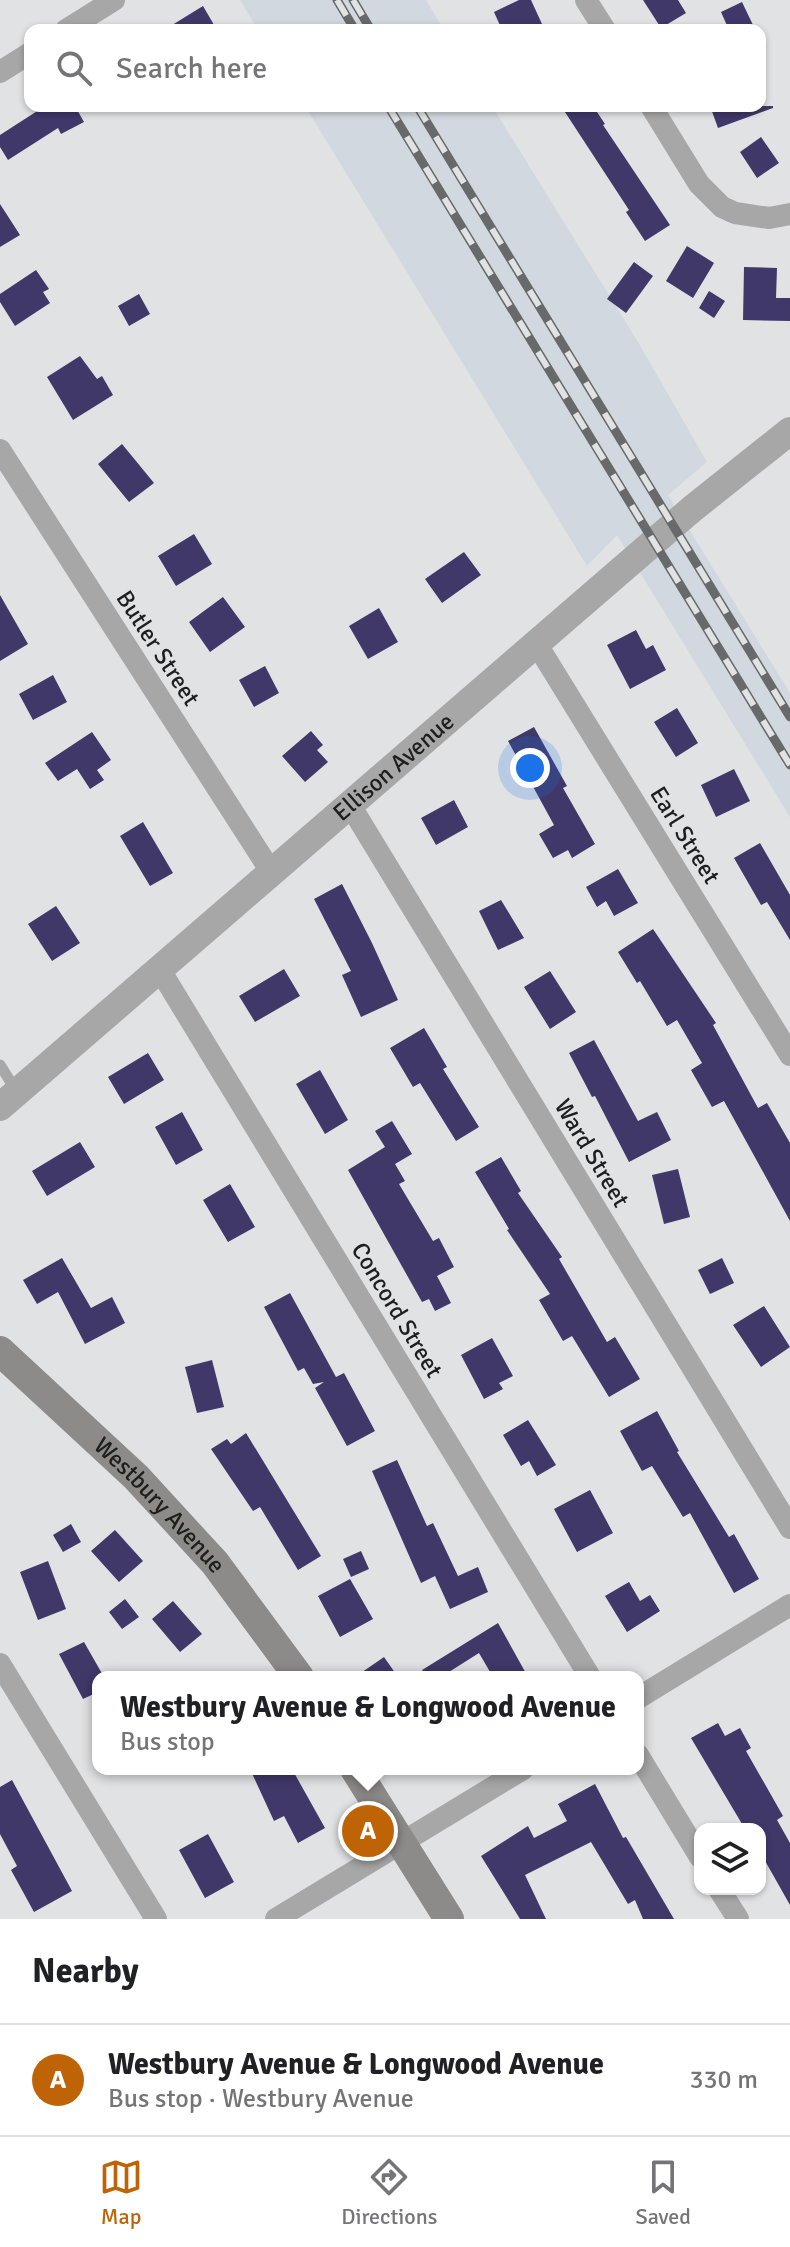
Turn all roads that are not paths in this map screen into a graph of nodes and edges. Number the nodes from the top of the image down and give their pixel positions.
1 (114, 0) edge
2 (586, 0) edge
3 (76, 24) edge
4 (601, 24) edge
5 (24, 57) edge
6 (0, 72) edge
7 (655, 112) edge
8 (790, 214) edge
9 (790, 431) edge
10 (0, 450) edge
11 (536, 643) junction
12 (350, 805) junction
13 (272, 873) junction
14 (160, 970) junction
15 (790, 1055) edge
16 (0, 1065) edge
17 (9, 1100) edge
18 (0, 1351) edge
19 (790, 1528) edge
20 (790, 1605) edge
21 (0, 1664) edge
22 (295, 1671) edge
23 (586, 1671) edge
24 (644, 1694) edge
25 (644, 1765) edge
26 (359, 1775) edge
27 (513, 1775) edge
28 (401, 1844) junction
29 (694, 1847) edge
30 (723, 1895) edge
31 (156, 1919) edge
32 (276, 1919) edge
33 (449, 1919) edge
34 (738, 1919) edge

1 - 3 street
2 - 4 street
5 - 6 street
7 - 8 street
9 - 11 street, Ellison Avenue
10 - 13 street, Butler Street
11 - 12 street, Ellison Avenue
11 - 15 street, Earl Street
12 - 13 street, Ellison Avenue
12 - 19 street, Ward Street
13 - 14 street, Ellison Avenue
14 - 17 street, Ellison Avenue
14 - 23 street, Concord Street
16 - 17 lane
18 - 22 main road, Westbury Avenue
20 - 24 street
21 - 31 street
25 - 29 street
26 - 28 main road
27 - 28 street
28 - 32 street
28 - 33 main road
30 - 34 street

